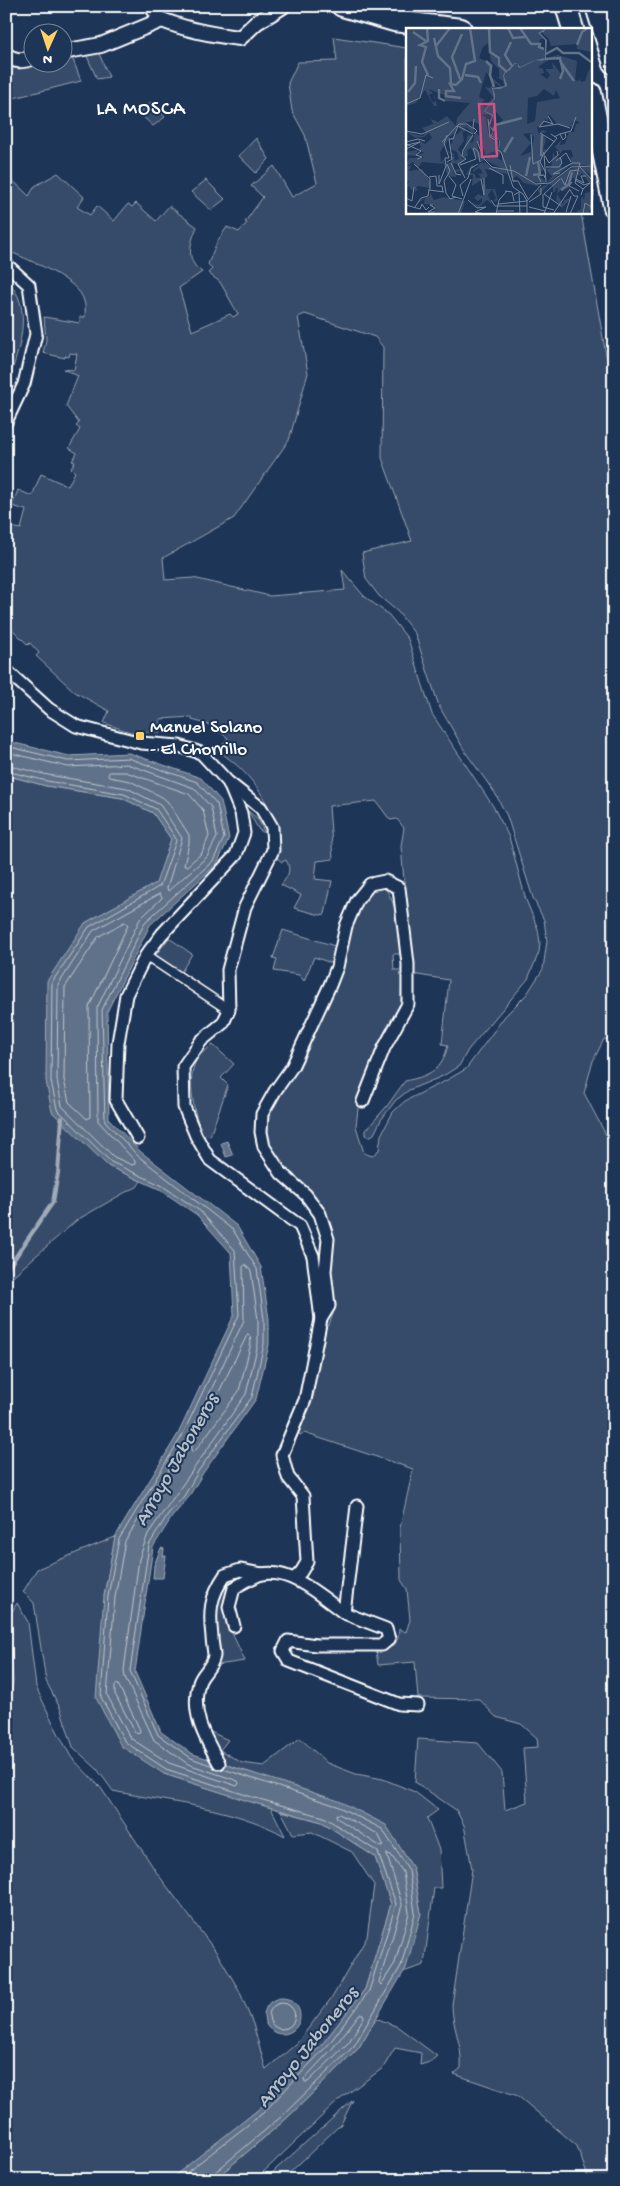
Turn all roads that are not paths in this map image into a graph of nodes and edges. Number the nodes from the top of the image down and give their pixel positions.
1 (149, 6) edge
2 (282, 6) edge
3 (342, 6) edge
4 (566, 6) edge
5 (596, 6) edge
6 (162, 20) junction
7 (453, 28) edge
8 (573, 28) edge
9 (72, 50) edge
10 (6, 55) edge
11 (22, 59) edge
12 (614, 64) edge
13 (592, 98) edge
14 (592, 164) edge
15 (614, 206) edge
16 (614, 217) edge
17 (6, 264) edge
18 (6, 422) edge
19 (6, 670) edge
20 (228, 782) junction
21 (146, 955) junction
22 (229, 1010) junction
23 (363, 1101) dead end
24 (138, 1138) dead end
25 (321, 1319) junction
26 (357, 1506) dead end
27 (264, 1574) junction
28 (295, 1578) junction
29 (344, 1613) junction
30 (234, 1626) dead end
31 (418, 1705) dead end
32 (219, 1762) dead end

1 - 6 street
2 - 6 street
3 - 7 highway
4 - 8 highway
5 - 12 highway
6 - 9 street
10 - 11 street
13 - 15 highway
14 - 16 highway
17 - 18 street
19 - 20 street
20 - 21 street
20 - 22 street
21 - 22 street
21 - 24 street
22 - 25 street
23 - 25 street
25 - 28 street
26 - 29 street
27 - 28 street
27 - 30 street
27 - 32 street
28 - 29 street
29 - 31 street

